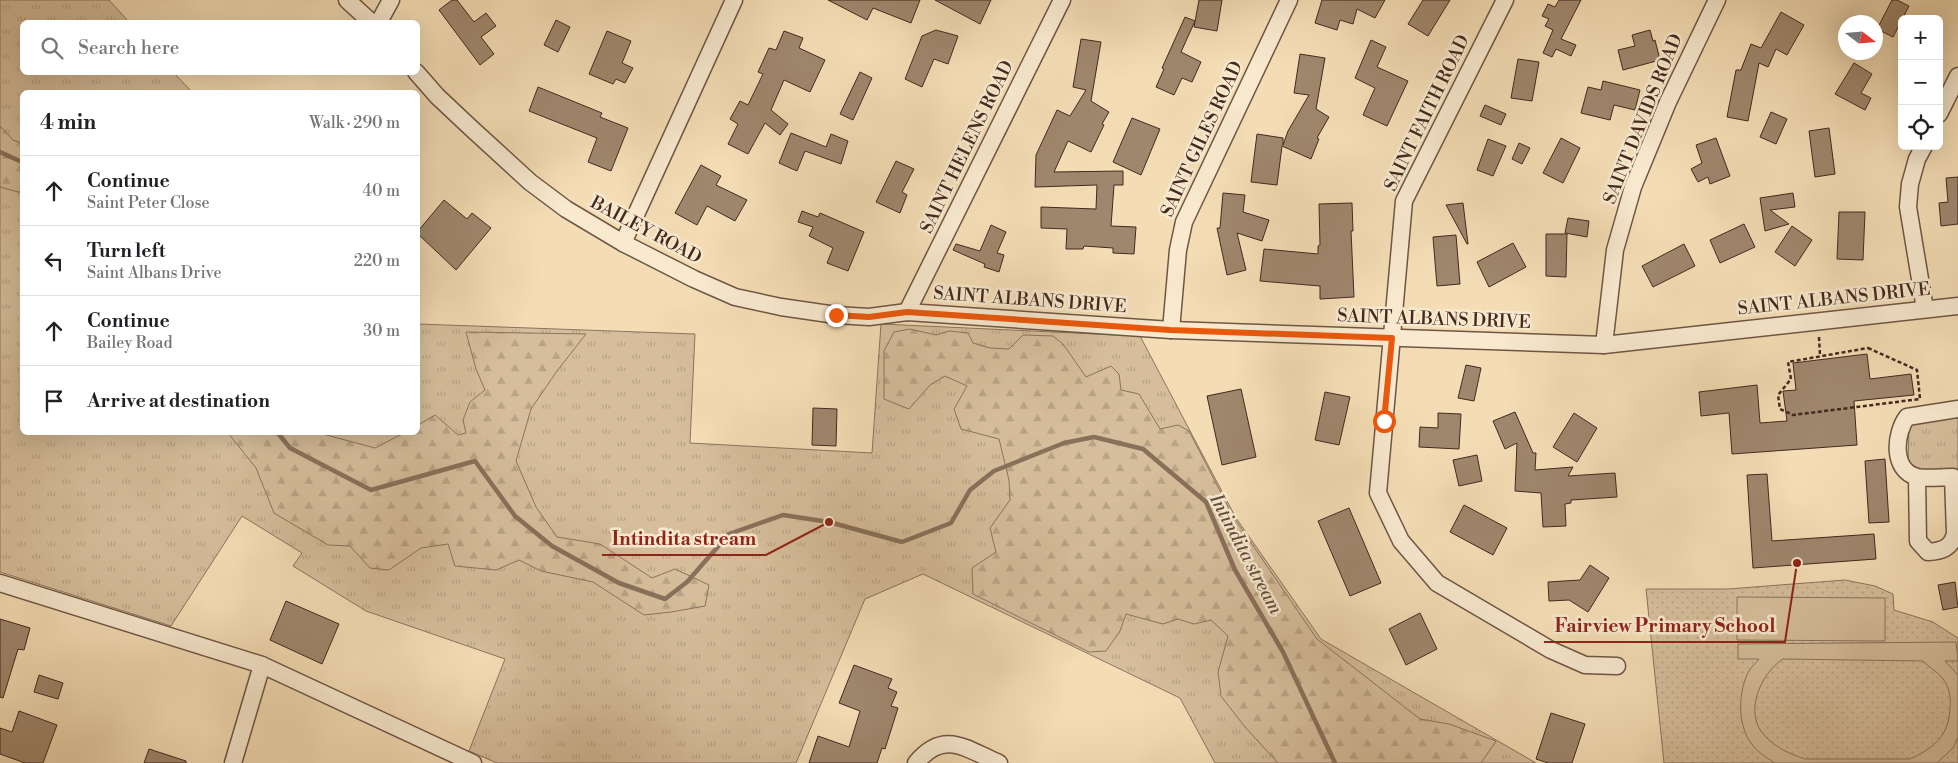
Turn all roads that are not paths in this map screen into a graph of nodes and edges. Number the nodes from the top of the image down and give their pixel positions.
1 (347, 0) edge
2 (391, 0) edge
3 (734, 0) edge
4 (1062, 0) edge
5 (1289, 0) edge
6 (1505, 0) edge
7 (1717, 0) edge
8 (369, 20) edge
9 (380, 20) edge
10 (419, 75) edge
11 (1958, 76) edge
12 (1943, 106) edge
13 (1922, 150) edge
14 (623, 243) junction
15 (1958, 306) edge
16 (1925, 309) junction
17 (907, 312) junction
18 (1170, 330) junction
19 (1392, 338) junction
20 (1604, 345) junction
21 (1958, 409) edge
22 (1917, 477) junction
23 (1955, 477) edge
24 (0, 583) edge
25 (262, 666) junction
26 (1617, 666) dead end
27 (233, 763) edge
28 (473, 763) edge
29 (916, 763) edge
30 (999, 763) edge

1 - 8 street
2 - 9 street
3 - 14 street
4 - 17 street, SAINT HELENS ROAD
5 - 18 street, SAINT GILES ROAD
6 - 19 street, SAINT FAITH ROAD
7 - 20 street, SAINT DAVIDS ROAD
10 - 14 street, BAILEY ROAD
11 - 12 street
13 - 16 street
14 - 17 street, BAILEY ROAD
15 - 16 street, SAINT ALBANS DRIVE
16 - 20 street, SAINT ALBANS DRIVE
17 - 18 street, SAINT ALBANS DRIVE
18 - 19 street, SAINT ALBANS DRIVE
19 - 20 street, SAINT ALBANS DRIVE
19 - 26 street, SAINT FAITH ROAD
21 - 22 street
22 - 23 street
22 - 23 street
24 - 25 street
25 - 27 street
25 - 28 street
29 - 30 street

